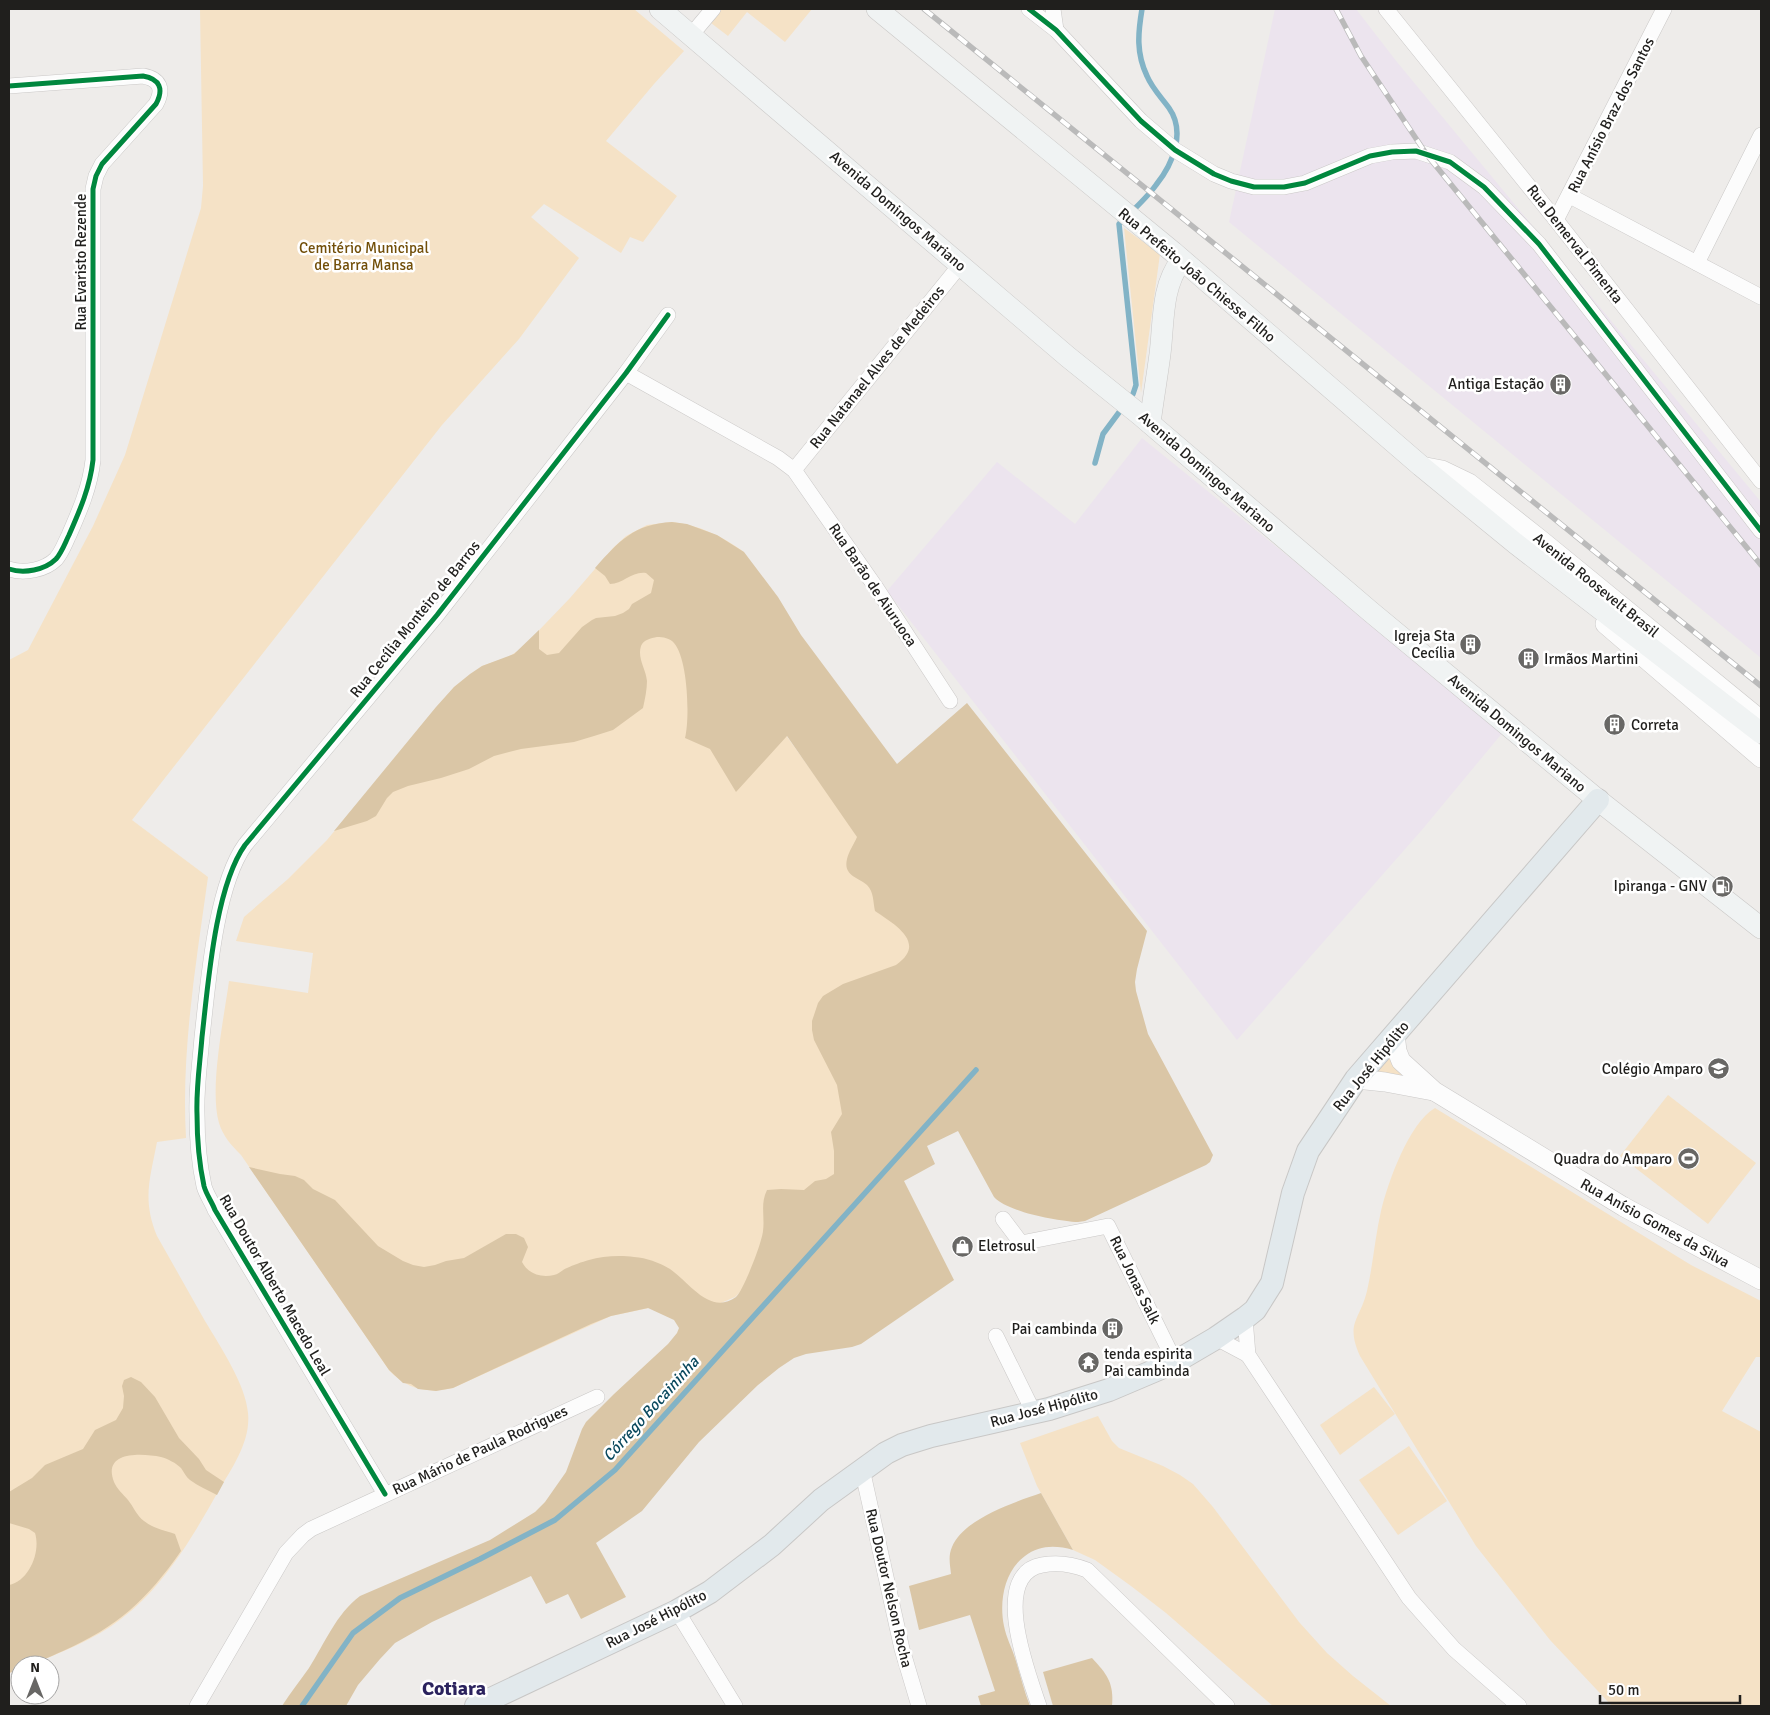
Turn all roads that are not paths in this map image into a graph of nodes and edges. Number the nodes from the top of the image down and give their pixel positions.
1 (660, 9) edge
2 (713, 9) edge
3 (877, 9) edge
4 (1029, 9) edge
5 (1053, 9) edge
6 (1386, 9) edge
7 (1664, 9) edge
8 (1056, 30) junction
9 (692, 34) junction
10 (9, 86) edge
11 (1761, 135) edge
12 (1570, 196) junction
13 (1556, 220) junction
14 (1182, 261) junction
15 (1697, 263) junction
16 (961, 264) junction
17 (1761, 297) edge
18 (668, 314) dead end
19 (626, 373) junction
20 (1145, 418) junction
21 (1422, 466) junction
22 (794, 470) junction
23 (1761, 481) edge
24 (1761, 531) edge
25 (1515, 543) junction
26 (9, 569) edge
27 (950, 700) dead end
28 (1761, 720) edge
29 (1761, 733) edge
30 (1761, 758) edge
31 (1598, 800) junction
32 (1760, 925) edge
33 (213, 953) joint
34 (1395, 1034) junction
35 (1356, 1079) junction
36 (1434, 1092) junction
37 (1003, 1219) dead end
38 (1761, 1280) edge
39 (1245, 1318) junction
40 (996, 1336) dead end
41 (1216, 1338) junction
42 (1248, 1355) junction
43 (1175, 1362) junction
44 (597, 1396) dead end
45 (1034, 1413) junction
46 (862, 1469) junction
47 (385, 1494) junction
48 (677, 1611) junction
49 (198, 1706) edge
50 (476, 1706) edge
51 (735, 1706) edge
52 (919, 1706) edge
53 (1039, 1706) edge
54 (1227, 1706) edge
55 (1519, 1706) edge

1 - 9 main road, Avenida Domingos Mariano
2 - 9 street
3 - 14 main road, Rua Prefeito João Chiesse Filho
4 - 8 street
5 - 8 street
6 - 13 street, Rua Demerval Pimenta
7 - 12 street, Rua Anísio Braz dos Santos
8 - 24 street
9 - 16 main road, Avenida Domingos Mariano
10 - 26 street, Rua Evaristo Rezende
11 - 15 street
12 - 13 street, Rua Anísio Braz dos Santos
12 - 15 street
13 - 23 street, Rua Demerval Pimenta
14 - 20 main road
14 - 21 main road, Rua Prefeito João Chiesse Filho
15 - 17 street
16 - 20 main road, Avenida Domingos Mariano
16 - 22 street, Rua Natanael Alves de Medeiros
18 - 19 street, Rua Cecília Monteiro de Barros
19 - 22 street
19 - 33 street, Rua Cecília Monteiro de Barros
20 - 31 main road, Avenida Domingos Mariano
21 - 25 main road, Rua Prefeito João Chiesse Filho
21 - 28 street, Avenida Roosevelt Brasil
22 - 27 street, Rua Barão de Aiuruoca
25 - 29 main road, Rua Prefeito João Chiesse Filho
25 - 30 street, Rua Prefeito João Chiesse Filho
31 - 32 main road, Avenida Domingos Mariano
31 - 34 main road, Rua José Hipólito
33 - 47 street, Rua Doutor Alberto Macedo Leal
34 - 35 main road, Rua José Hipólito
34 - 36 street, Rua Anísio Gomes da Silva
35 - 36 street
35 - 39 main road, Rua José Hipólito
36 - 38 street, Rua Anísio Gomes da Silva
37 - 43 street, Rua Jonas Salk
39 - 41 main road, Rua José Hipólito
39 - 42 street
40 - 45 street
41 - 42 street
41 - 43 main road, Rua José Hipólito
42 - 55 street
43 - 45 main road, Rua José Hipólito
44 - 47 street, Rua Mário de Paula Rodrigues
45 - 46 main road, Rua José Hipólito
46 - 48 main road, Rua José Hipólito
46 - 52 street, Rua Doutor Nelson Rocha
47 - 49 street, Rua Mário de Paula Rodrigues
48 - 50 main road, Rua José Hipólito
48 - 51 street
53 - 54 street

